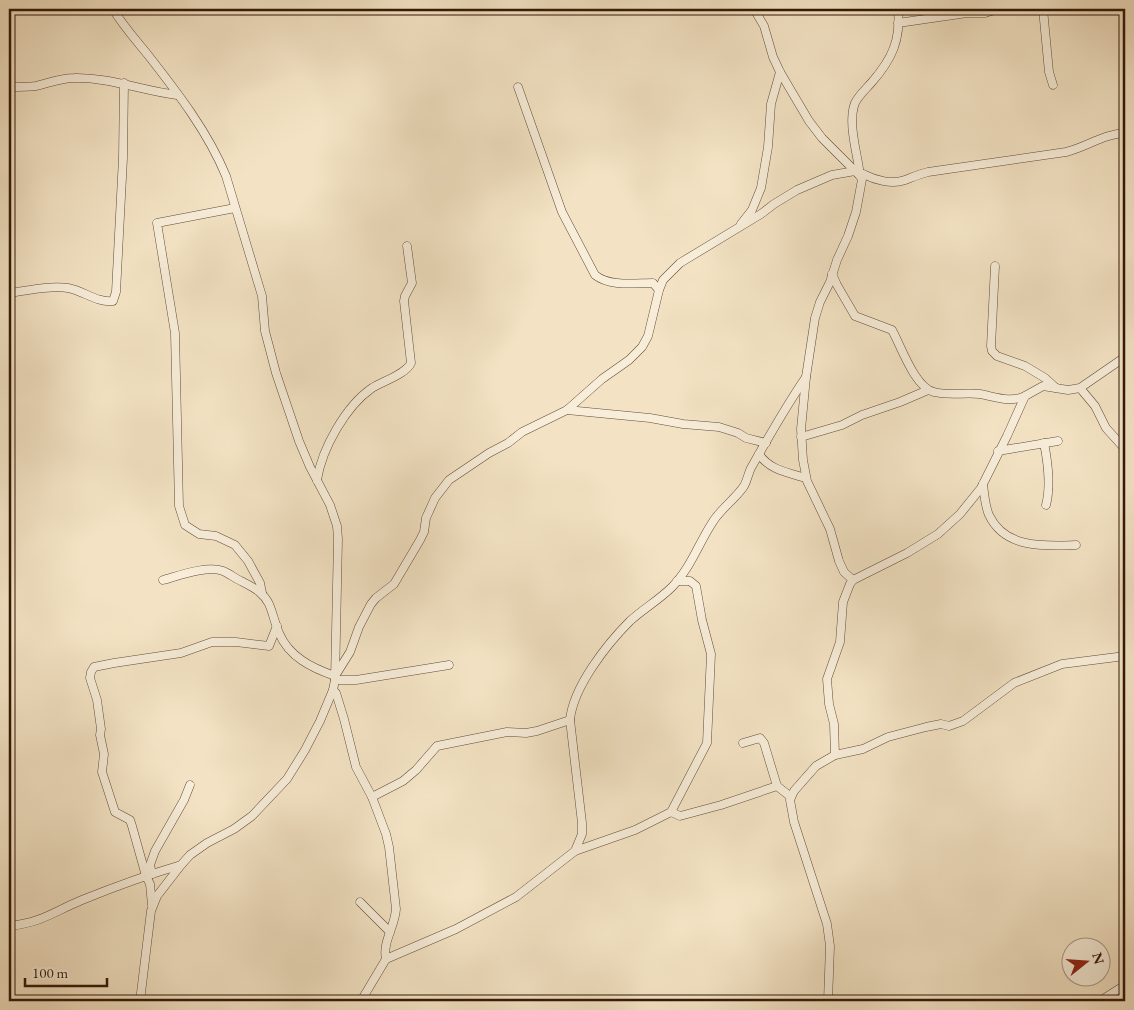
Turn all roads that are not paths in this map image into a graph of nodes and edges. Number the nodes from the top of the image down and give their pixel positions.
1 (113, 9) edge
2 (754, 9) edge
3 (898, 9) edge
4 (998, 9) edge
5 (1043, 9) edge
6 (898, 22) junction
7 (780, 72) junction
8 (124, 83) junction
9 (1053, 85) dead end
10 (9, 87) edge
11 (518, 87) dead end
12 (177, 94) junction
13 (1125, 133) edge
14 (859, 174) junction
15 (235, 208) junction
16 (738, 228) junction
17 (407, 246) dead end
18 (995, 266) dead end
19 (832, 274) junction
20 (659, 290) junction
21 (9, 293) edge
22 (1125, 350) edge
23 (1122, 359) edge
24 (806, 377) junction
25 (1056, 388) junction
26 (1080, 388) junction
27 (928, 390) junction
28 (1025, 396) junction
29 (567, 410) junction
30 (802, 437) junction
31 (1058, 441) dead end
32 (766, 443) junction
33 (1044, 443) junction
34 (1125, 449) edge
35 (998, 451) junction
36 (759, 454) junction
37 (806, 478) junction
38 (318, 480) junction
39 (982, 484) junction
40 (1046, 505) dead end
41 (1076, 545) dead end
42 (162, 580) dead end
43 (854, 580) junction
44 (677, 581) junction
45 (262, 593) junction
46 (276, 626) junction
47 (1125, 656) edge
48 (449, 665) dead end
49 (335, 678) junction
50 (333, 690) junction
51 (570, 720) junction
52 (743, 743) dead end
53 (835, 755) junction
54 (190, 785) dead end
55 (777, 786) junction
56 (372, 797) junction
57 (791, 797) junction
58 (671, 812) junction
59 (575, 851) junction
60 (181, 865) junction
61 (149, 875) junction
62 (360, 902) dead end
63 (152, 905) junction
64 (9, 926) edge
65 (390, 932) junction
66 (386, 959) junction
67 (1125, 985) edge
68 (140, 1001) edge
69 (361, 1001) edge
70 (828, 1001) edge
71 (1100, 1001) edge

1 - 12 street
2 - 7 street
3 - 6 street
4 - 6 street
5 - 9 street
6 - 14 street
7 - 14 street
7 - 16 street
8 - 10 street
8 - 12 street
8 - 21 street
11 - 20 street
12 - 15 street
13 - 14 street
14 - 16 street
14 - 19 street
15 - 38 street
15 - 45 street
16 - 20 street
17 - 38 street
18 - 25 street
19 - 24 street
19 - 27 street
20 - 29 street
22 - 23 street
23 - 26 street
24 - 30 street
24 - 32 street
25 - 26 street
25 - 28 street
26 - 34 street
27 - 28 street
27 - 30 street
28 - 35 street
29 - 32 street
29 - 49 street
30 - 37 street
31 - 33 street
32 - 36 street
33 - 35 street
33 - 40 street
35 - 39 street
36 - 37 street
36 - 44 street
37 - 43 street
38 - 49 street
39 - 41 street
39 - 43 street
42 - 45 street
43 - 53 street
44 - 51 street
44 - 58 street
45 - 46 street
46 - 49 street
46 - 61 street
47 - 53 street
48 - 49 street
49 - 50 street
50 - 56 street
50 - 60 street
51 - 56 street
51 - 59 street
52 - 55 street
53 - 57 street
54 - 61 street
55 - 57 street
55 - 58 street
56 - 65 street
57 - 70 street
58 - 59 street
59 - 66 street
60 - 61 street
60 - 63 street
61 - 63 street
61 - 64 street
62 - 65 street
63 - 68 street
65 - 66 street
66 - 69 street
67 - 71 street

